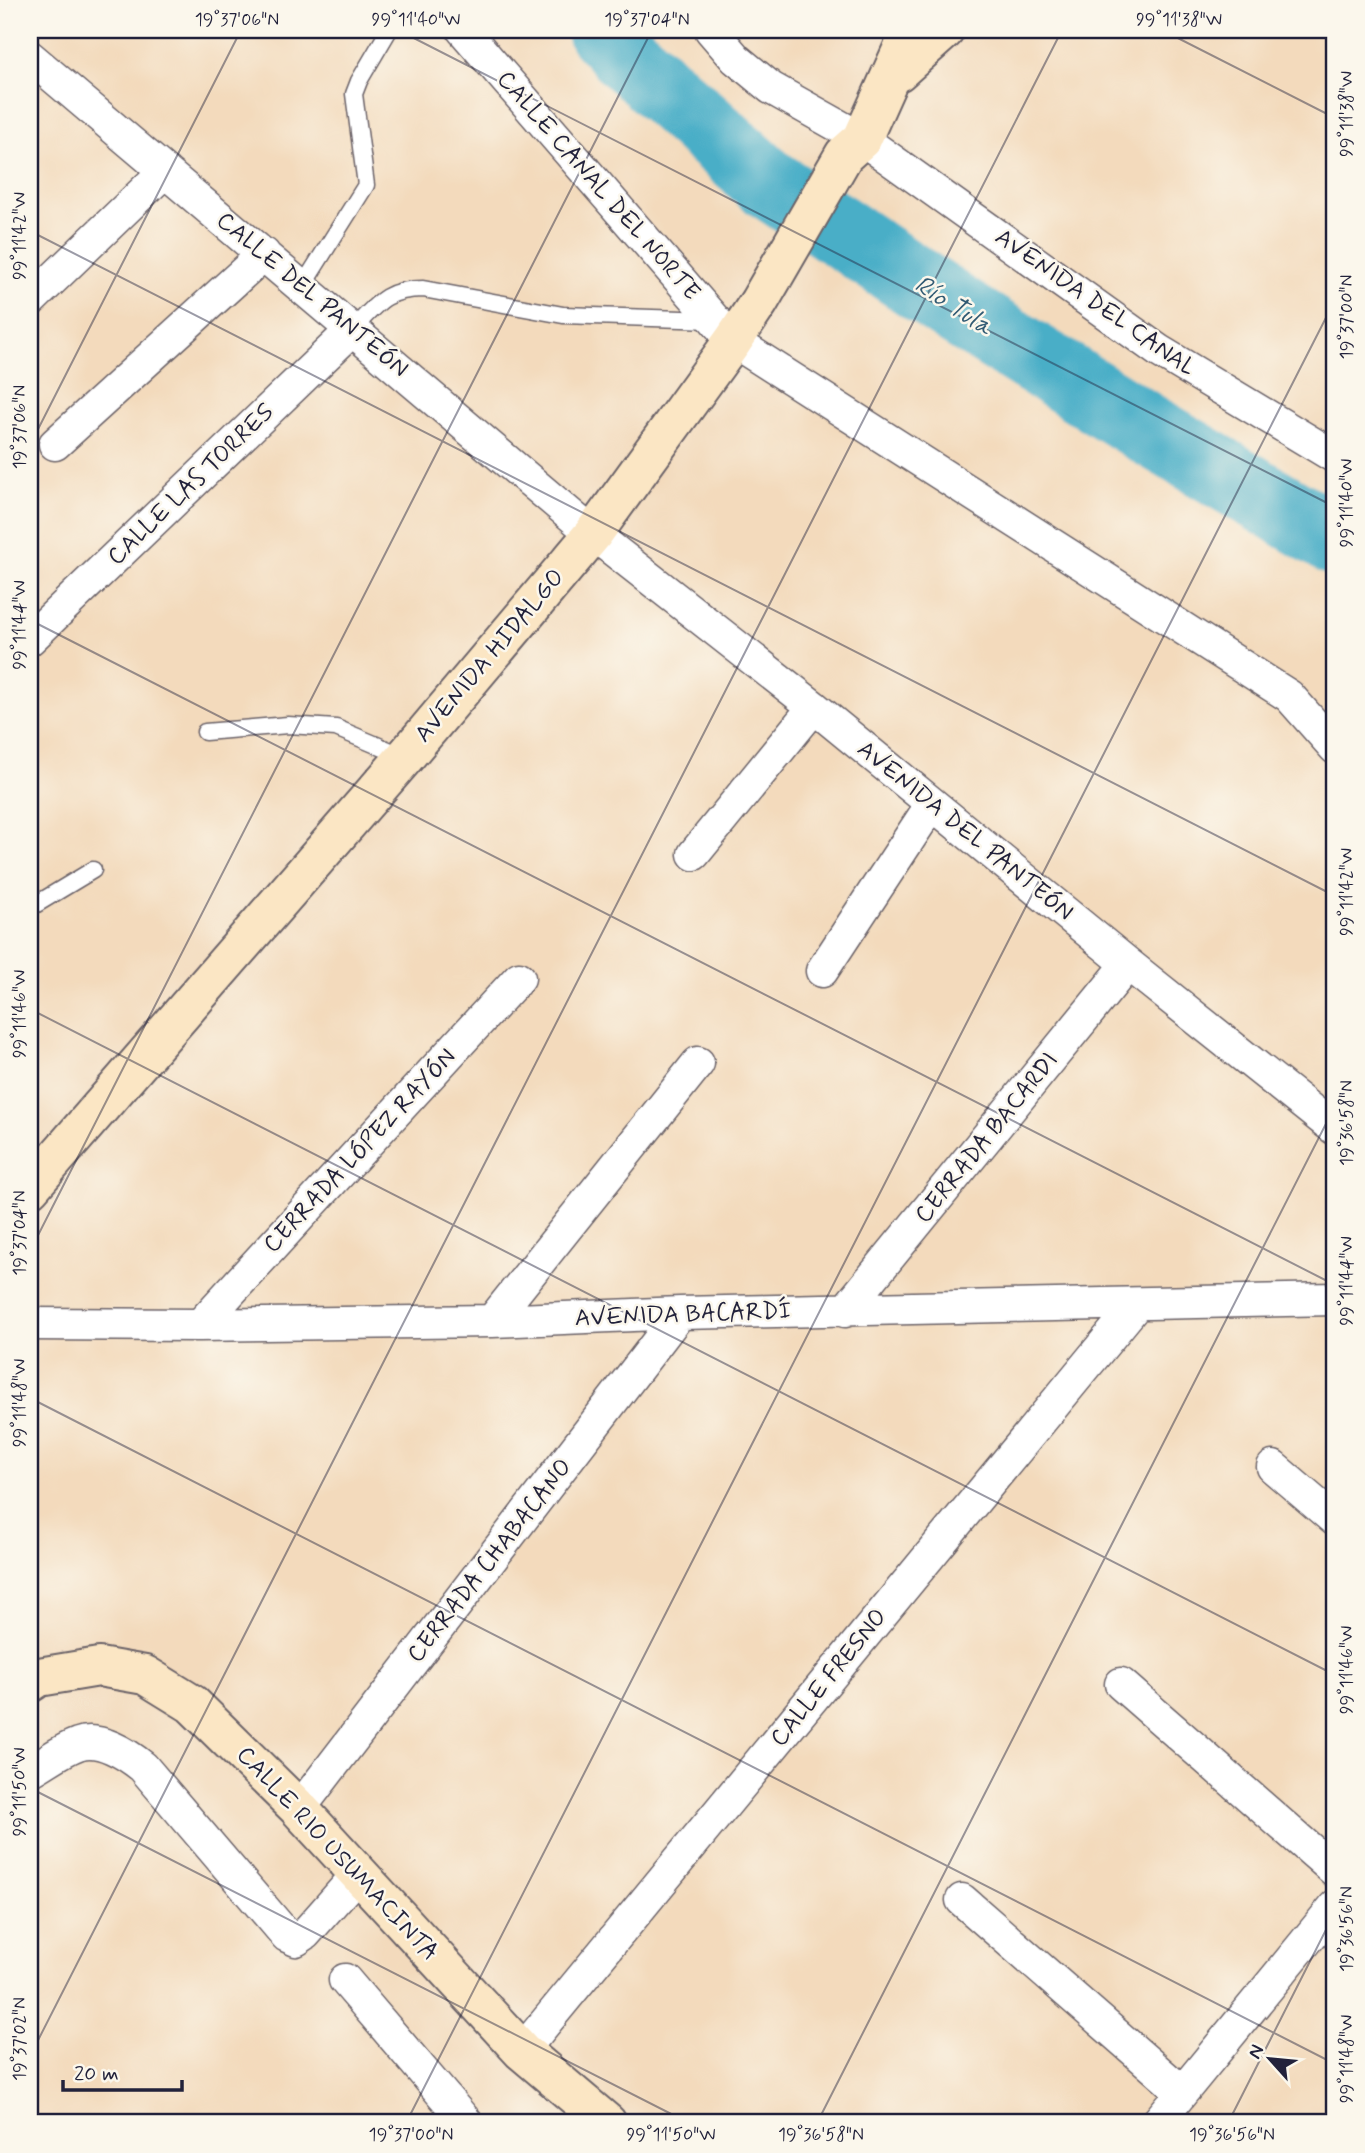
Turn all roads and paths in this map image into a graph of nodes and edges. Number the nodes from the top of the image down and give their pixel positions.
1 (389, 30) edge
2 (463, 30) edge
3 (711, 30) edge
4 (911, 30) edge
5 (945, 30) edge
6 (32, 63) edge
7 (888, 80) junction
8 (853, 147) junction
9 (165, 170) junction
10 (264, 254) junction
11 (302, 287) junction
12 (30, 301) edge
13 (352, 330) junction
14 (724, 331) junction
15 (55, 443) dead end
16 (1335, 457) edge
17 (593, 534) junction
18 (30, 639) edge
19 (1289, 696) junction
20 (814, 707) junction
21 (1335, 724) edge
22 (205, 732) dead end
23 (1335, 748) edge
24 (405, 757) junction
25 (932, 804) junction
26 (694, 854) dead end
27 (93, 870) dead end
28 (30, 908) edge
29 (1128, 964) junction
30 (822, 971) dead end
31 (519, 978) dead end
32 (698, 1063) dead end
33 (1335, 1129) edge
34 (30, 1188) edge
35 (1335, 1299) edge
36 (1136, 1305) junction
37 (845, 1311) junction
38 (681, 1314) junction
39 (492, 1321) junction
40 (30, 1324) edge
41 (200, 1325) junction
42 (1273, 1467) dead end
43 (1335, 1520) edge
44 (30, 1683) edge
45 (1121, 1684) dead end
46 (30, 1772) edge
47 (299, 1809) junction
48 (1335, 1871) edge
49 (358, 1874) junction
50 (962, 1900) dead end
51 (1335, 1906) edge
52 (345, 1980) dead end
53 (522, 2052) junction
54 (1182, 2092) junction
55 (467, 2123) edge
56 (607, 2123) edge
57 (1157, 2123) edge

1 - 11 lane
2 - 14 street, CALLE CANAL DEL NORTE
3 - 8 street, AVENIDA DEL CANAL
4 - 7 main road, AVENIDA HIDALGO
5 - 7 main road, AVENIDA HIDALGO
6 - 9 street, CALLE DEL PANTEÓN
7 - 8 main road, AVENIDA HIDALGO
8 - 14 main road, AVENIDA HIDALGO
8 - 16 street, AVENIDA DEL CANAL
9 - 10 street, CALLE DEL PANTEÓN
9 - 12 street
10 - 11 street, CALLE DEL PANTEÓN
10 - 15 street
11 - 13 street, CALLE DEL PANTEÓN
13 - 14 lane
13 - 17 street, CALLE DEL PANTEÓN
13 - 18 street, CALLE LAS TORRES
14 - 17 main road, AVENIDA HIDALGO
14 - 19 street, CALLE CANAL DEL NORTE
17 - 20 street, AVENIDA DEL PANTEÓN
17 - 24 main road, AVENIDA HIDALGO
19 - 21 street
19 - 23 street
20 - 25 street, AVENIDA DEL PANTEÓN
20 - 26 street
22 - 24 lane
24 - 34 main road, AVENIDA HIDALGO
25 - 29 street, AVENIDA DEL PANTEÓN
25 - 30 street
27 - 28 lane
29 - 33 street, AVENIDA DEL PANTEÓN
29 - 37 street, CERRADA BACARDI
31 - 41 street, CERRADA LÓPEZ RAYÓN
32 - 39 street
35 - 36 street, AVENIDA BACARDÍ
36 - 37 street, AVENIDA BACARDÍ
36 - 53 street, CALLE FRESNO
37 - 38 street, AVENIDA BACARDÍ
38 - 39 street, AVENIDA BACARDÍ
38 - 47 street, CERRADA CHABACANO
39 - 41 street, AVENIDA BACARDÍ
40 - 41 street, AVENIDA BACARDÍ
42 - 43 street
44 - 47 main road, CALLE RIO USUMACINTA
45 - 48 street
46 - 49 street
47 - 49 main road, CALLE RIO USUMACINTA
49 - 53 main road, CALLE RIO USUMACINTA
50 - 54 street
51 - 54 street
52 - 55 street
53 - 56 main road, CALLE RIO USUMACINTA
54 - 57 street

